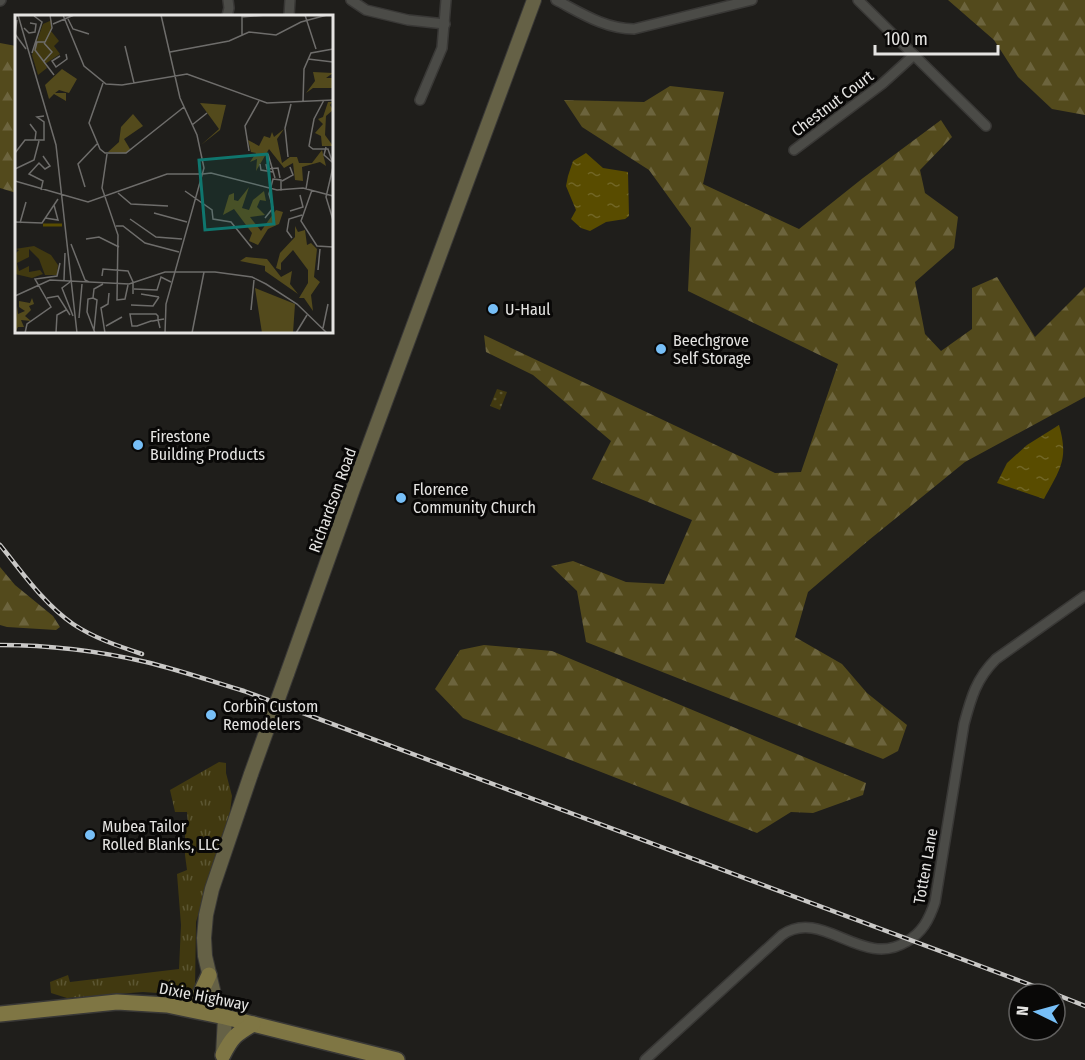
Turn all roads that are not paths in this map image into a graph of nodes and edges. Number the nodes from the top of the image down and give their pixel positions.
1 (290, 0) edge
2 (351, 0) edge
3 (446, 0) edge
4 (534, 0) edge
5 (556, 0) edge
6 (752, 0) edge
7 (858, 0) edge
8 (289, 15) edge
9 (445, 24) junction
10 (914, 54) junction
11 (420, 100) dead end
12 (986, 126) dead end
13 (794, 150) dead end
14 (1085, 596) edge
15 (209, 975) junction
16 (186, 1008) junction
17 (0, 1014) edge
18 (225, 1017) junction
19 (253, 1024) junction
20 (223, 1058) edge
21 (397, 1060) edge
22 (645, 1060) edge

1 - 8 street
2 - 9 street
3 - 9 street
4 - 15 street, Richardson Road, bridge
5 - 6 street
7 - 10 street
9 - 11 street
10 - 12 street
10 - 13 street, Chestnut Court
14 - 22 street, Totten Lane
15 - 16 main road
15 - 18 street, Richardson Road
16 - 17 main road, Dixie Highway
16 - 18 main road, Dixie Highway
18 - 19 main road, Dixie Highway
18 - 20 street
19 - 20 main road
19 - 21 main road, Dixie Highway

